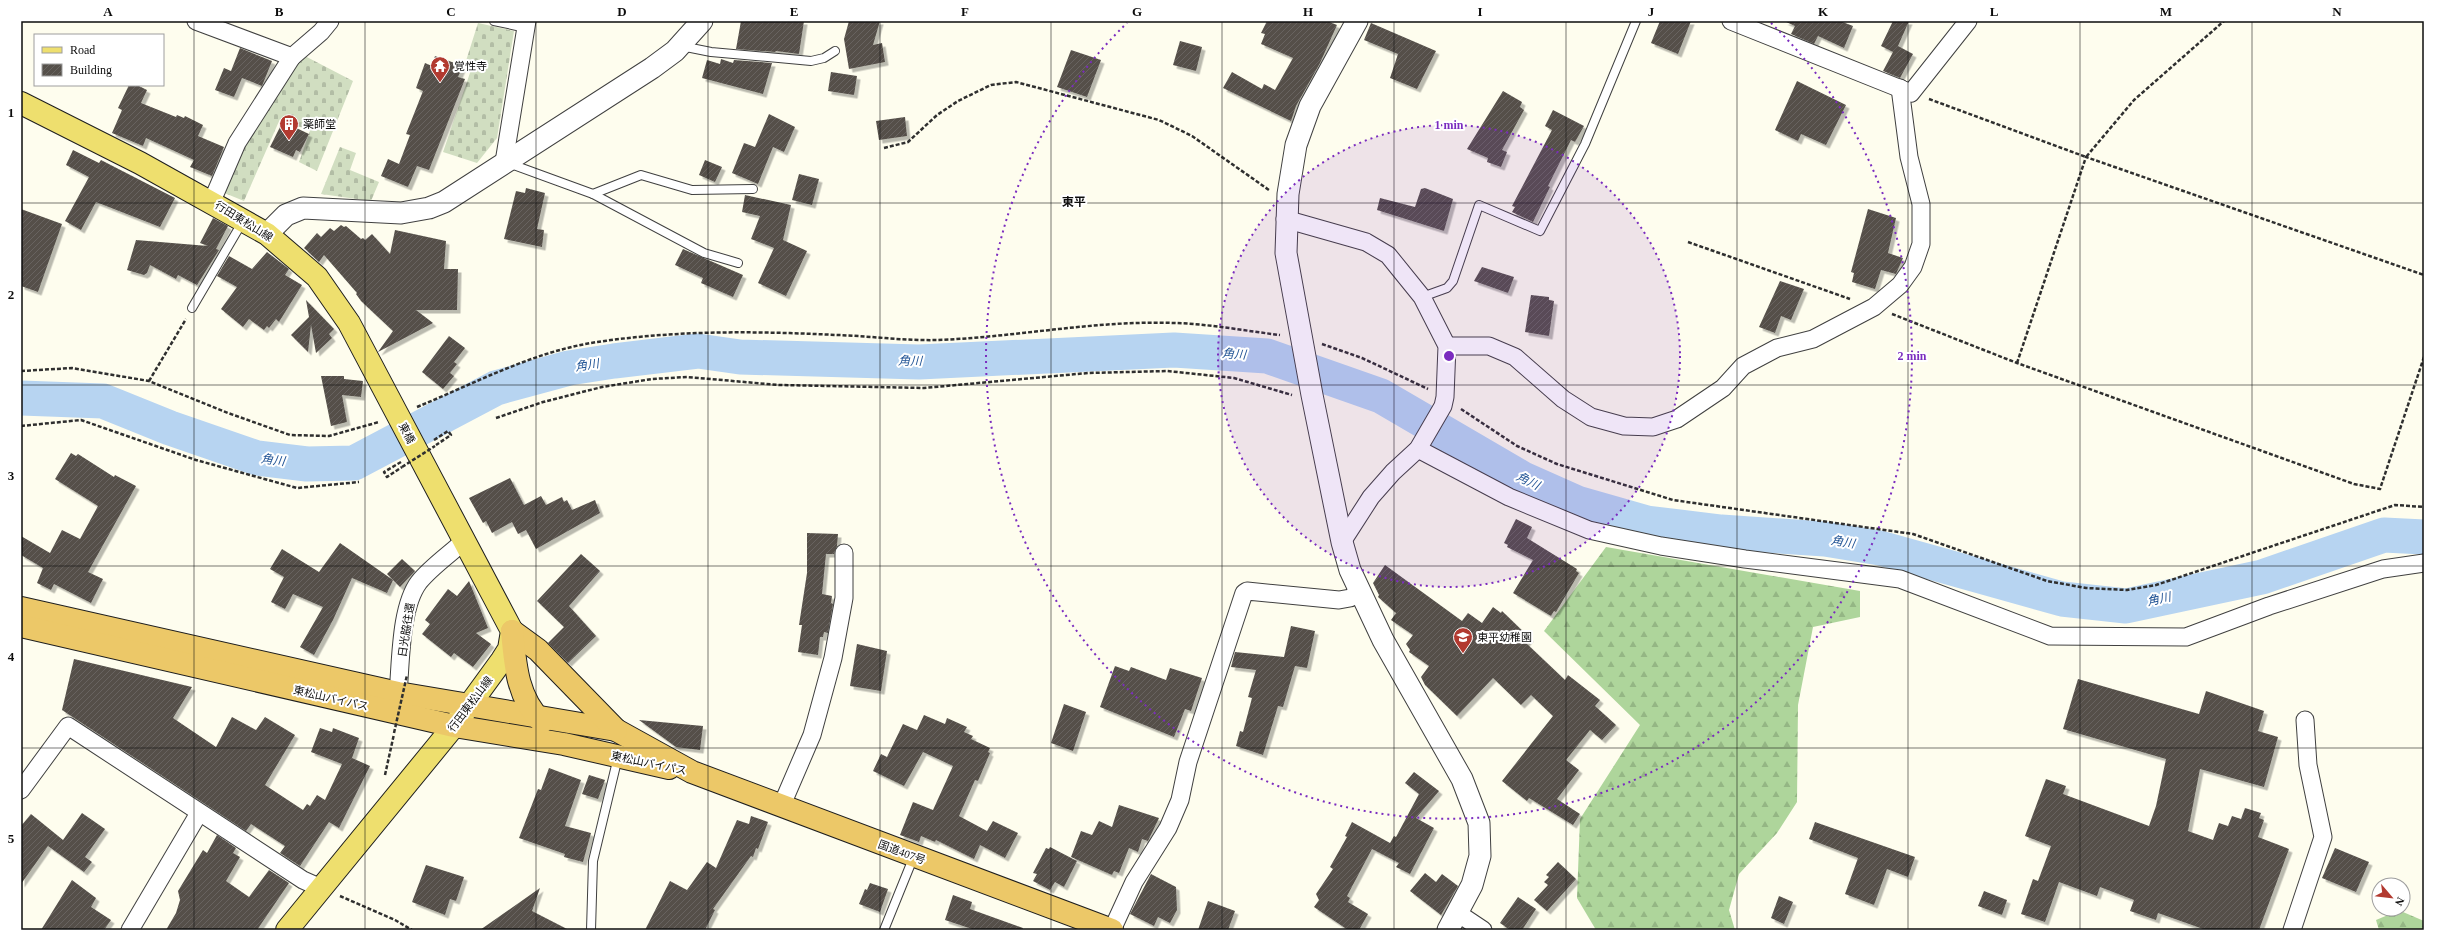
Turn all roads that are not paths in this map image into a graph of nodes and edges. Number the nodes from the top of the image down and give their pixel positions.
1 (196, 21) edge
2 (330, 21) edge
3 (494, 21) edge
4 (702, 21) edge
5 (1357, 21) edge
6 (1636, 21) edge
7 (1731, 21) edge
8 (1968, 21) edge
9 (526, 25) edge
10 (680, 46) junction
11 (835, 51) dead end
12 (292, 57) junction
13 (1906, 90) junction
14 (21, 104) edge
15 (504, 162) junction
16 (754, 189) dead end
17 (593, 194) junction
18 (212, 201) junction
19 (1285, 218) junction
20 (244, 220) junction
21 (267, 234) junction
22 (738, 263) dead end
23 (1422, 297) junction
24 (192, 308) road end
25 (1447, 346) junction
26 (398, 415) joint
27 (1420, 447) junction
28 (464, 541) junction
29 (1342, 542) junction
30 (844, 553) dead end
31 (2424, 563) edge
32 (1359, 592) junction
33 (21, 608) edge
34 (21, 626) edge
35 (512, 631) junction
36 (403, 684) junction
37 (468, 706) junction
38 (535, 716) junction
39 (2305, 720) dead end
40 (454, 726) junction
41 (616, 730) junction
42 (564, 744) junction
43 (618, 756) junction
44 (692, 772) junction
45 (21, 790) edge
46 (781, 807) junction
47 (199, 813) junction
48 (914, 856) junction
49 (321, 888) junction
50 (1454, 922) edge
51 (130, 930) edge
52 (287, 930) edge
53 (591, 930) edge
54 (884, 930) edge
55 (1112, 930) edge
56 (1483, 930) edge
57 (2292, 930) edge

1 - 12 street
2 - 12 street
3 - 9 lane
4 - 10 street
5 - 19 street
6 - 23 lane
7 - 13 street
8 - 13 street
9 - 15 street
10 - 11 lane
10 - 15 street
12 - 18 street
13 - 25 street
14 - 18 main road, 行田東松山線
15 - 17 lane
15 - 21 street
16 - 17 lane
17 - 22 lane
18 - 20 main road, 行田東松山線
19 - 23 street
19 - 29 street
20 - 21 main road, 行田東松山線
20 - 24 lane
21 - 26 main road, 行田東松山線
23 - 25 street
25 - 27 street
26 - 28 main road, 東橋
27 - 29 street
27 - 31 street
28 - 35 main road
28 - 36 street, 日光脇往還
29 - 32 street
30 - 46 street
32 - 50 street
32 - 55 street
33 - 36 highway, 東松山バイパス
34 - 40 highway, 東松山バイパス
35 - 37 main road, 行田東松山線
35 - 38 highway
35 - 41 highway
36 - 37 highway, 東松山バイパス
37 - 38 highway, 東松山バイパス
37 - 40 main road, 行田東松山線
38 - 41 highway, 東松山バイパス
38 - 42 highway
39 - 57 street
40 - 42 highway, 東松山バイパス
40 - 49 main road, 行田東松山線
41 - 44 highway, 東松山バイパス
42 - 43 highway, 東松山バイパス
43 - 44 highway, 東松山バイパス
43 - 53 lane
44 - 46 highway, 国道407号
45 - 47 street
46 - 48 highway, 国道407号
47 - 49 street
47 - 51 street
48 - 54 lane
48 - 55 highway, 国道407号
49 - 52 main road, 行田東松山線
50 - 56 street

